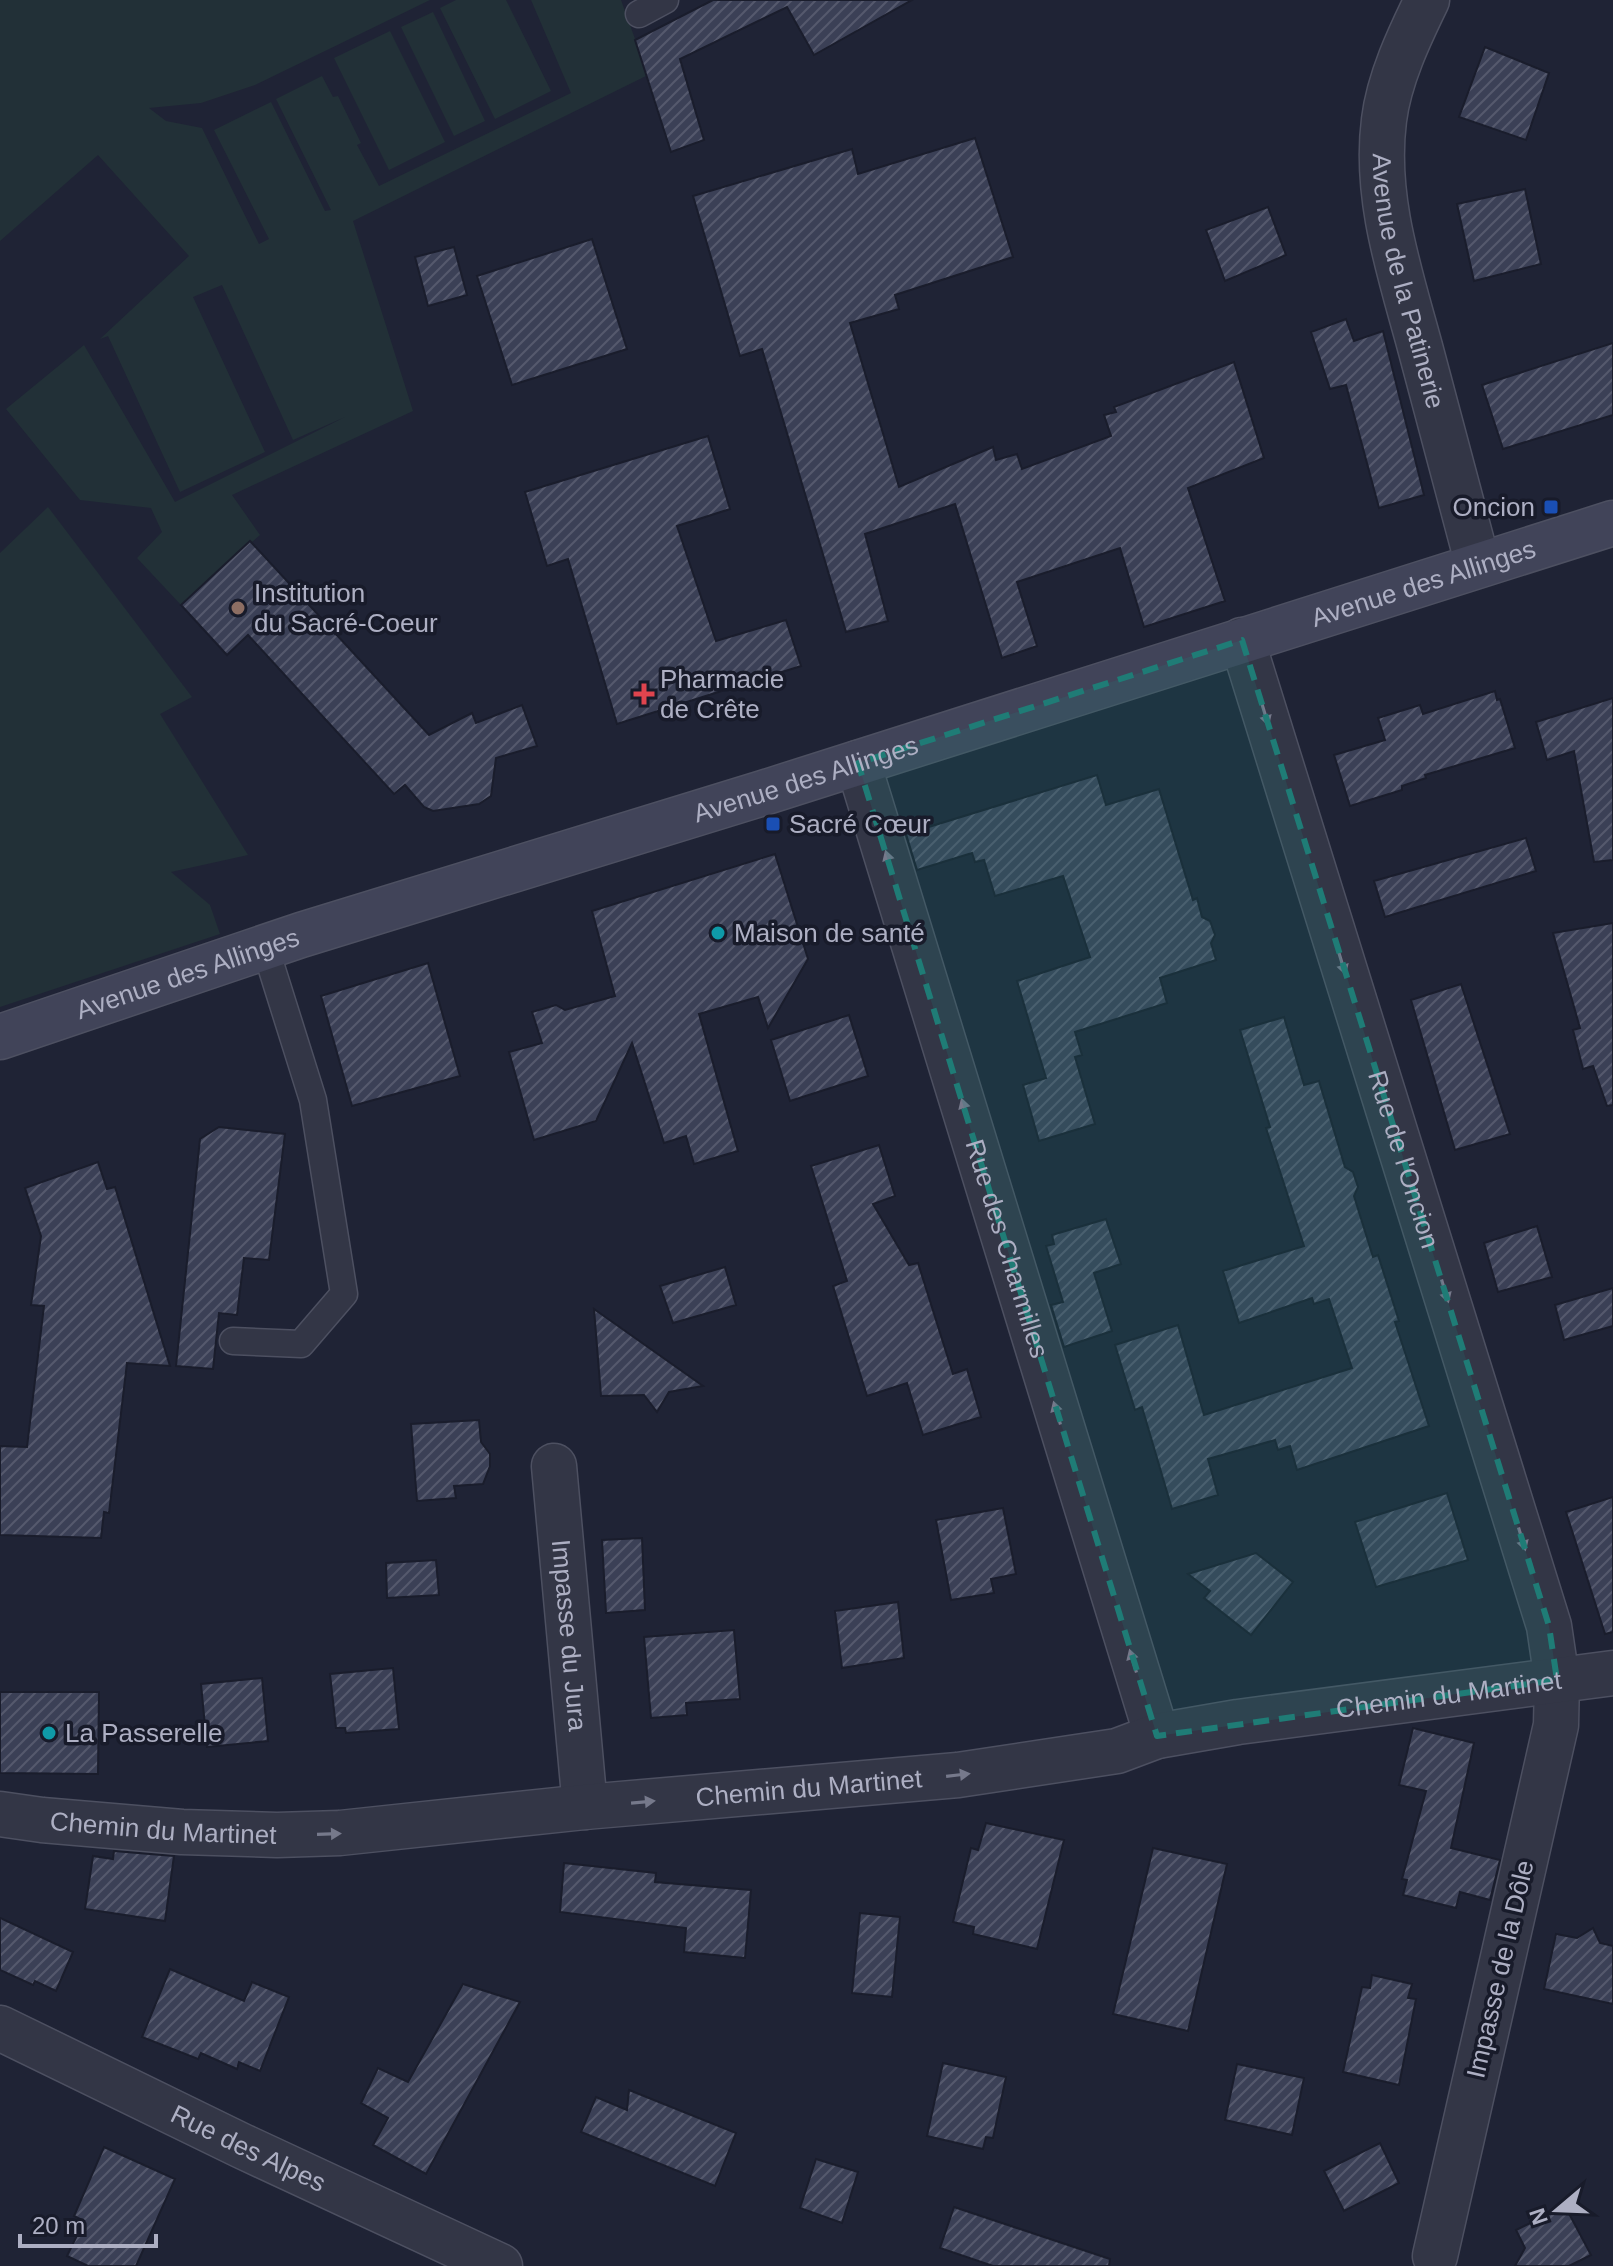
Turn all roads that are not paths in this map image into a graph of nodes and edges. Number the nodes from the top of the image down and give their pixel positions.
1 (665, 0) edge
2 (1427, 0) edge
3 (639, 14) dead end
4 (1613, 523) edge
5 (1478, 565) junction
6 (1242, 640) junction
7 (858, 763) junction
8 (265, 947) junction
9 (0, 1037) edge
10 (233, 1341) dead end
11 (554, 1466) dead end
12 (1613, 1673) edge
13 (1557, 1680) junction
14 (1157, 1736) junction
15 (585, 1807) junction
16 (0, 1814) edge
17 (0, 2028) edge
18 (1435, 2256) dead end
19 (500, 2266) edge

1 - 3 lane
2 - 5 street, Avenue de la Patinerie
4 - 5 main road, Avenue des Allinges
5 - 6 main road, Avenue des Allinges
6 - 7 main road, Avenue des Allinges
6 -> 13 street, Rue de l'Oncion
7 - 8 main road, Avenue des Allinges
14 -> 7 street, Rue des Charmilles
8 - 9 main road, Avenue des Allinges
8 - 10 lane
11 - 15 street, Impasse du Jura
12 - 13 street, Chemin du Martinet
13 - 14 street, Chemin du Martinet
13 - 18 street, Impasse de la Dôle
15 -> 14 street, Chemin du Martinet
16 -> 15 street, Chemin du Martinet
17 - 19 street, Rue des Alpes

